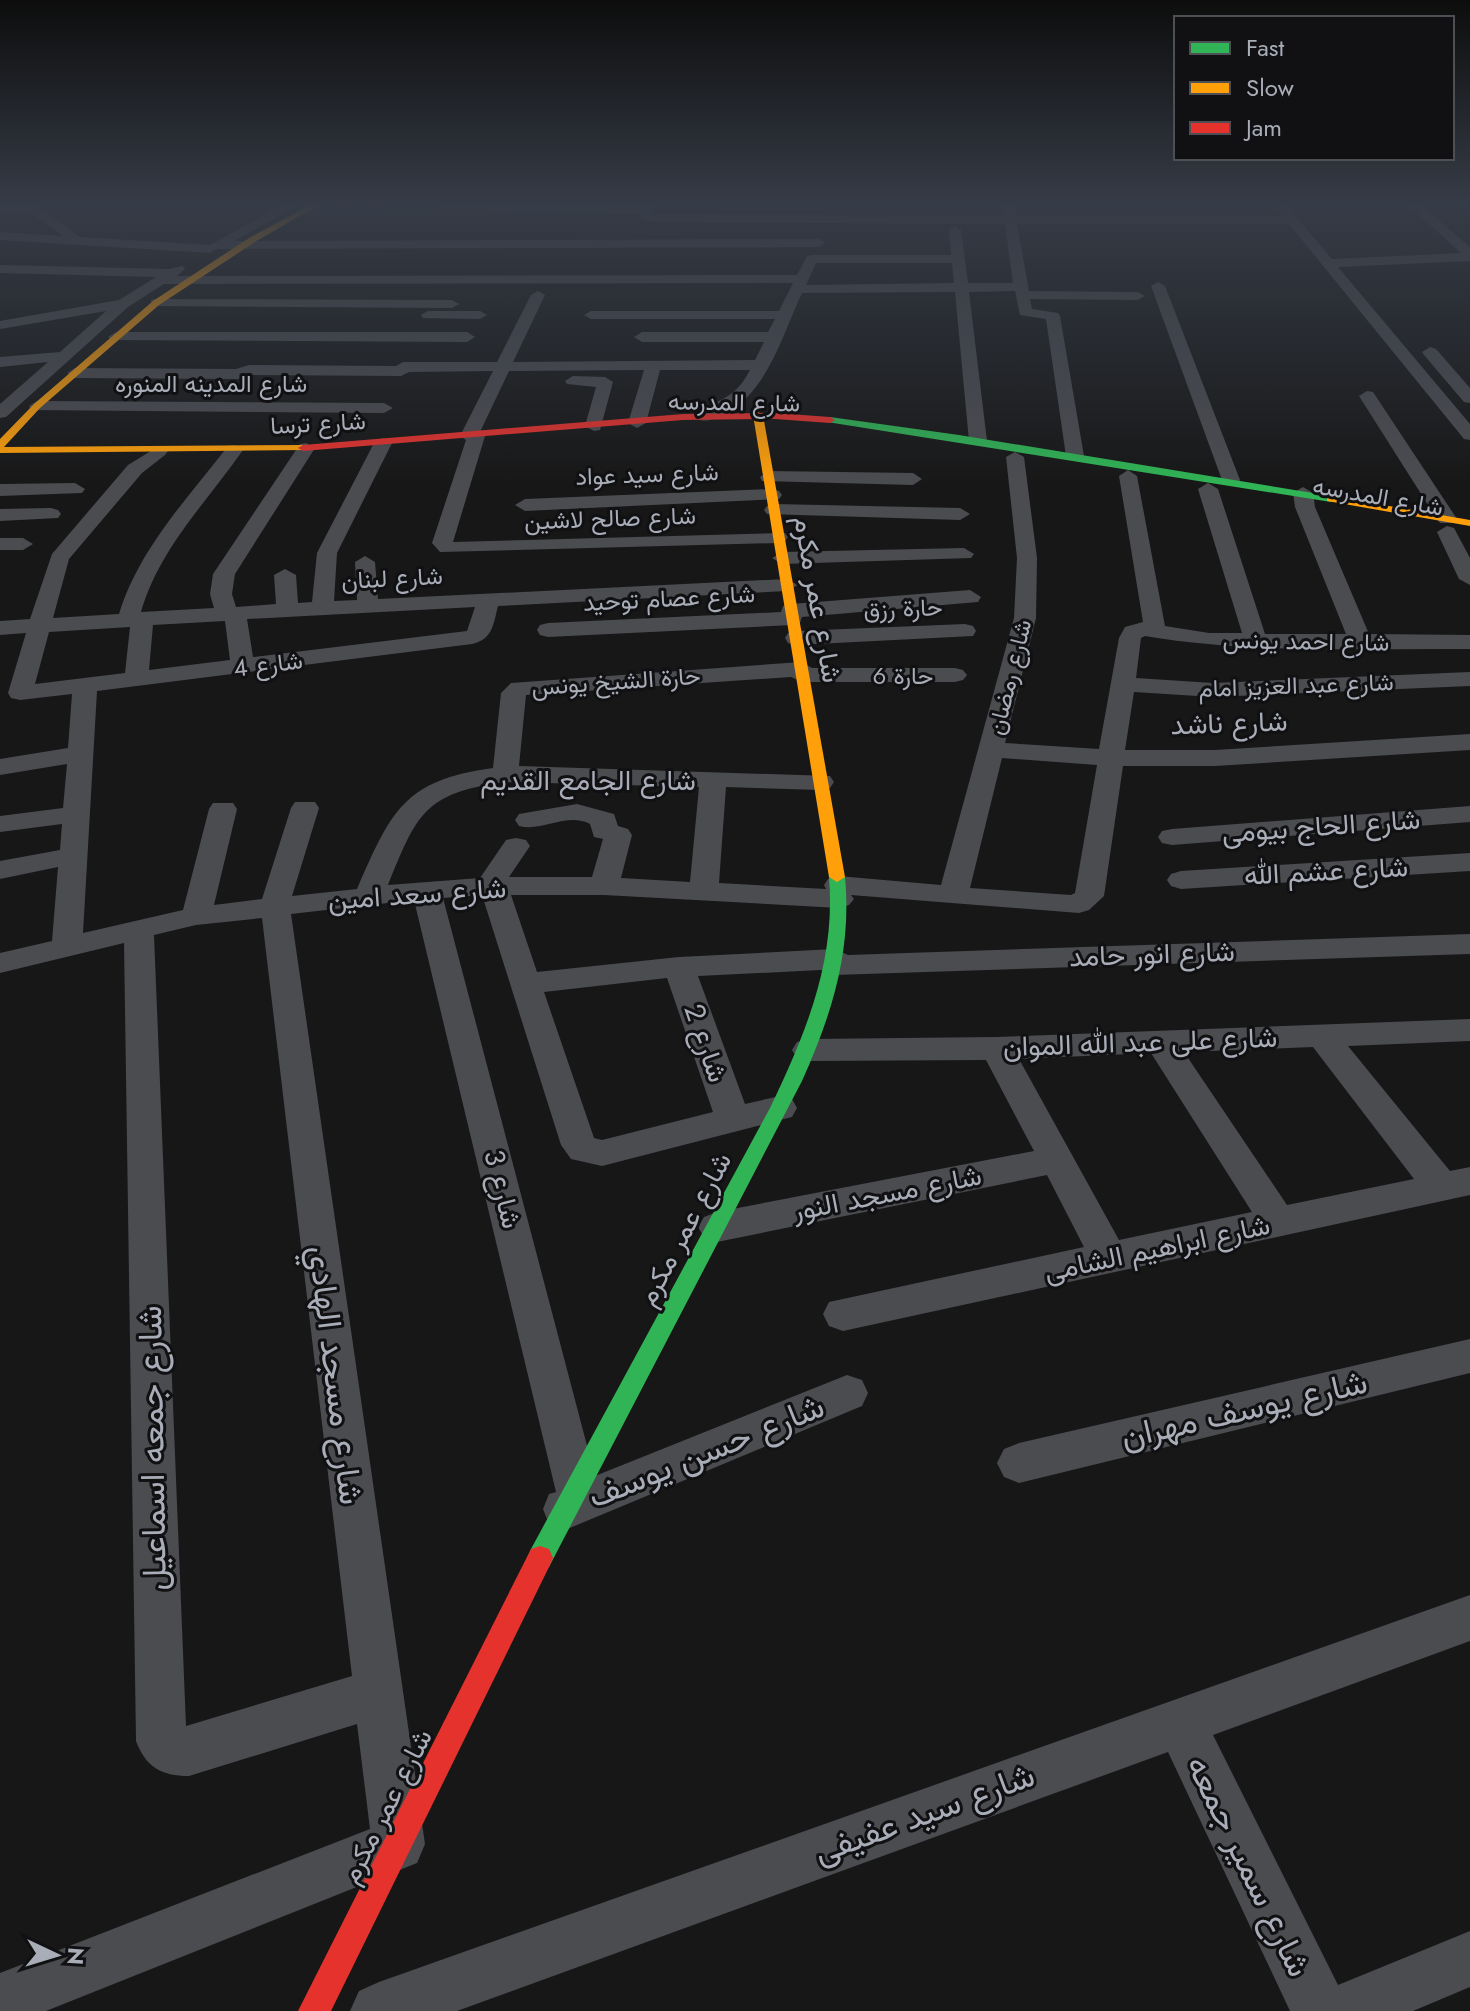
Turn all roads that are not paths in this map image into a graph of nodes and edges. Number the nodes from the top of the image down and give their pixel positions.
1 (106, 299) edge
2 (120, 299) edge
3 (132, 299) edge
4 (149, 299) edge
5 (151, 299) edge
6 (200, 299) edge
7 (536, 299) edge
8 (791, 299) edge
9 (960, 299) edge
10 (1023, 299) edge
11 (1163, 299) edge
12 (1357, 299) edge
13 (481, 310) dead end
14 (0, 313) edge
15 (785, 315) junction
16 (590, 316) dead end
17 (106, 320) junction
18 (0, 325) edge
19 (66, 337) dead end
20 (86, 337) junction
21 (116, 337) junction
22 (417, 337) junction
23 (467, 337) dead end
24 (642, 337) dead end
25 (774, 337) junction
26 (1419, 340) dead end
27 (64, 356) junction
28 (94, 356) junction
29 (125, 356) dead end
30 (235, 357) dead end
31 (0, 362) edge
32 (760, 365) junction
33 (653, 366) junction
34 (503, 367) junction
35 (573, 367) junction
36 (47, 371) junction
37 (75, 373) junction
38 (0, 375) edge
39 (397, 380) junction
40 (272, 386) dead end
41 (750, 386) junction
42 (1367, 396) dead end
43 (1470, 398) edge
44 (8, 400) edge
45 (37, 406) junction
46 (258, 407) junction
47 (0, 413) edge
48 (706, 416) junction
49 (763, 419) junction
50 (637, 423) junction
51 (594, 426) junction
52 (1470, 435) edge
53 (472, 436) junction
54 (978, 441) junction
55 (375, 444) junction
56 (0, 447) edge
57 (306, 448) junction
58 (232, 450) junction
59 (159, 451) junction
60 (1075, 456) junction
61 (1015, 457) junction
62 (1128, 476) junction
63 (913, 479) dead end
64 (1231, 480) junction
65 (75, 489) dead end
66 (1208, 489) junction
67 (0, 490) edge
68 (771, 494) junction
69 (1304, 500) junction
70 (525, 505) dead end
71 (51, 514) dead end
72 (960, 514) dead end
73 (0, 515) edge
74 (1470, 523) edge
75 (1447, 526) junction
76 (1470, 536) edge
77 (0, 544) edge
78 (23, 544) dead end
79 (780, 548) junction
80 (964, 554) dead end
81 (365, 562) dead end
82 (285, 575) dead end
83 (1470, 579) edge
84 (787, 585) junction
85 (970, 597) dead end
86 (488, 600) junction
87 (420, 603) junction
88 (360, 606) junction
89 (323, 608) junction
90 (284, 610) junction
91 (231, 613) junction
92 (135, 619) junction
93 (793, 622) junction
94 (38, 626) junction
95 (0, 628) edge
96 (1143, 629) junction
97 (548, 630) dead end
98 (965, 631) dead end
99 (1227, 641) junction
100 (1256, 642) junction
101 (1321, 642) junction
102 (1361, 642) junction
103 (1409, 642) junction
104 (1470, 642) edge
105 (412, 645) junction
106 (351, 653) junction
107 (285, 662) junction
108 (243, 667) junction
109 (802, 672) junction
110 (955, 675) dead end
111 (1470, 679) edge
112 (136, 681) junction
113 (1433, 681) junction
114 (1123, 684) junction
115 (1343, 685) junction
116 (85, 687) junction
117 (1244, 689) junction
118 (1470, 742) edge
119 (991, 750) junction
120 (80, 754) junction
121 (1111, 758) junction
122 (0, 767) edge
123 (505, 774) junction
124 (713, 781) junction
125 (821, 782) junction
126 (305, 808) dead end
127 (223, 809) dead end
128 (76, 814) junction
129 (1470, 814) edge
130 (529, 820) dead end
131 (0, 824) edge
132 (1172, 837) dead end
133 (516, 846) dead end
134 (73, 856) junction
135 (1470, 862) edge
136 (0, 870) edge
137 (1181, 880) dead end
138 (491, 886) junction
139 (604, 886) junction
140 (426, 890) junction
141 (704, 891) junction
142 (839, 892) junction
143 (954, 893) junction
144 (369, 895) junction
145 (275, 905) junction
146 (196, 916) junction
147 (139, 928) junction
148 (1470, 944) edge
149 (67, 945) junction
150 (834, 962) junction
151 (0, 963) edge
152 (679, 967) junction
153 (526, 984) junction
154 (1470, 1030) edge
155 (1322, 1036) junction
156 (1160, 1042) junction
157 (997, 1048) junction
158 (809, 1050) junction
159 (780, 1108) junction
160 (733, 1119) junction
161 (1057, 1160) junction
162 (1456, 1184) edge
163 (1278, 1222) junction
164 (717, 1227) junction
165 (1109, 1258) junction
166 (843, 1314) dead end
167 (1470, 1356) edge
168 (847, 1393) dead end
169 (1019, 1463) dead end
170 (570, 1499) junction
171 (1470, 1618) edge
172 (377, 1693) junction
173 (1179, 1721) junction
174 (398, 1844) junction
175 (1470, 1959) edge
176 (0, 2001) edge
177 (314, 2011) edge
178 (379, 2011) edge
179 (1320, 2011) edge
180 (1345, 2011) edge

1 - 18 street
2 - 17 street
3 - 14 street
4 - 17 street
5 - 21 main road
6 - 13 street
7 - 34 street
8 - 15 street
9 - 54 street
10 - 60 street
11 - 64 street
12 - 52 street
15 - 16 street
15 - 25 street
17 - 20 street
19 - 20 street
20 - 27 street
21 - 22 street
21 - 28 main road
22 - 23 street
22 - 39 street
24 - 25 street
25 - 32 street
26 - 43 street
27 - 31 street
27 - 36 street
28 - 29 street
28 - 37 main road
30 - 39 street
32 - 33 street
32 - 41 street
33 - 35 street
33 - 50 street
34 - 35 street
34 - 39 street
34 - 53 street
35 - 51 street
36 - 38 street
36 - 44 street
37 - 39 street
37 - 45 main road
39 - 46 street, شارع المدينه المنوره
39 - 55 street
40 - 46 street
41 - 48 street
41 - 49 street
42 - 75 street
44 - 47 street
45 - 46 street, شارع المدينه المنوره
45 - 56 main road
46 - 58 street
48 - 49 main road, شارع المدرسه
48 - 50 main road, شارع المدرسه
49 - 50 main road, شارع المدرسه
49 - 54 main road, شارع المدرسه
49 - 61 main road, شارع المدرسه
49 - 68 main road, شارع عمر مكرم
50 - 51 main road, شارع ترسا
51 - 53 main road, شارع ترسا
53 - 55 main road, شارع ترسا
53 - 79 street, شارع صالح لاشين
54 - 60 main road, شارع المدرسه
55 - 57 main road, شارع ترسا
55 - 89 street
56 - 59 main road, شارع ترسا
57 - 58 main road, شارع ترسا
57 - 91 street
58 - 59 main road, شارع ترسا
58 - 92 street
59 - 94 street
60 - 64 main road, شارع المدرسه
61 - 62 main road, شارع المدرسه
61 - 119 street, شارع رمضان
62 - 66 main road, شارع المدرسه
62 - 96 street
63 - 68 street
64 - 69 main road, شارع المدرسه
65 - 67 street
66 - 69 main road, شارع المدرسه
66 - 100 street
68 - 70 street, شارع سيد عواد
68 - 72 street
68 - 79 main road, شارع عمر مكرم
69 - 75 main road, شارع المدرسه
69 - 102 street
71 - 73 street
74 - 75 main road, شارع المدرسه
75 - 76 main road, شارع المدرسه
75 - 83 street
77 - 78 street
79 - 80 street, شارع صالح لاشين
79 - 84 main road, شارع عمر مكرم
81 - 88 street
82 - 90 street
84 - 86 street, شارع لبنان
84 - 93 main road, شارع عمر مكرم
85 - 93 street
86 - 87 street, شارع لبنان
86 - 105 street, شارع 4
87 - 88 street, شارع لبنان
87 - 105 street
88 - 89 street, شارع لبنان
88 - 106 street
89 - 90 street, شارع لبنان
90 - 91 street, شارع لبنان
90 - 107 street
91 - 92 street, شارع لبنان
91 - 108 street
92 - 94 street, شارع لبنان
92 - 112 street
93 - 97 street, شارع عصام توحيد
93 - 98 street, حارة رزق
93 - 109 main road, شارع عمر مكرم
94 - 95 street, شارع لبنان
94 - 116 street, شارع 4
96 - 99 street, شارع احمد يونس
96 - 114 street
99 - 100 street, شارع احمد يونس
99 - 117 street
100 - 101 street, شارع احمد يونس
101 - 102 street, شارع احمد يونس
101 - 115 street
102 - 103 street, شارع احمد يونس
103 - 104 street, شارع احمد يونس
103 - 113 street
105 - 106 street, شارع 4
106 - 107 street, شارع 4
107 - 108 street, شارع 4
108 - 112 street, شارع 4
109 - 110 street, حارة 6
109 - 123 street, حارة الشيخ يونس
109 - 125 main road, شارع عمر مكرم
111 - 113 street, شارع عبد العزيز امام
112 - 116 street, شارع 4
113 - 115 street, شارع عبد العزيز امام
114 - 117 street, شارع عبد العزيز امام
114 - 121 street
115 - 117 street, شارع عبد العزيز امام
116 - 120 street
118 - 121 street, شارع ناشد
119 - 121 street, شارع ناشد
119 - 143 street, شارع رمضان
120 - 122 street
120 - 128 street
121 - 143 street, شارع سعد امين
123 - 124 street, شارع الجامع القديم
123 - 144 street, شارع الجامع القديم
124 - 125 street, شارع الجامع القديم
124 - 141 street
125 - 142 main road, شارع عمر مكرم
126 - 145 street
127 - 146 street
128 - 131 street
128 - 134 street
129 - 132 street, شارع الحاج بيومى
130 - 139 street
133 - 138 street
134 - 136 street
134 - 149 street
135 - 137 street, شارع عشم الله
138 - 139 street, شارع سعد امين
138 - 140 street, شارع سعد امين
138 - 153 street
139 - 141 street, شارع سعد امين
140 - 144 street, شارع سعد امين
140 - 170 street, شارع 3
141 - 142 street, شارع سعد امين
142 - 143 street, شارع سعد امين
142 - 150 main road, شارع عمر مكرم
144 - 145 street, شارع سعد امين
145 - 146 street, شارع سعد امين
145 - 172 street, شارع مسجد الهادي
146 - 147 street, شارع سعد امين
147 - 149 street, شارع سعد امين
147 - 172 street, شارع جمعه اسماعيل
148 - 150 street, شارع انور حامد
149 - 151 street, شارع سعد امين
150 - 152 street, شارع انور حامد
150 - 158 main road, شارع عمر مكرم
152 - 153 street, شارع انور حامد
152 - 160 street, شارع 2
153 - 160 street
154 - 155 street, شارع على عبد الله الموان
155 - 156 street, شارع على عبد الله الموان
155 - 162 street
156 - 157 street, شارع على عبد الله الموان
156 - 163 street
157 - 158 street, شارع على عبد الله الموان
157 - 161 street
158 - 159 main road, شارع عمر مكرم
159 - 160 street
159 - 164 main road, شارع عمر مكرم
161 - 164 street, شارع مسجد النور
161 - 165 street
162 - 163 street, شارع ابراهيم الشامى
163 - 165 street, شارع ابراهيم الشامى
164 - 170 main road, شارع عمر مكرم
165 - 166 street, شارع ابراهيم الشامى
167 - 169 street, شارع يوسف مهران
168 - 170 street, شارع حسن يوسف
170 - 174 main road, شارع عمر مكرم
171 - 173 street, شارع سيد عفيفى
172 - 174 street, شارع مسجد الهادي
173 - 178 street, شارع سيد عفيفى
173 - 179 street, شارع سمير جمعه
174 - 176 street
174 - 177 main road, شارع عمر مكرم
175 - 180 street

